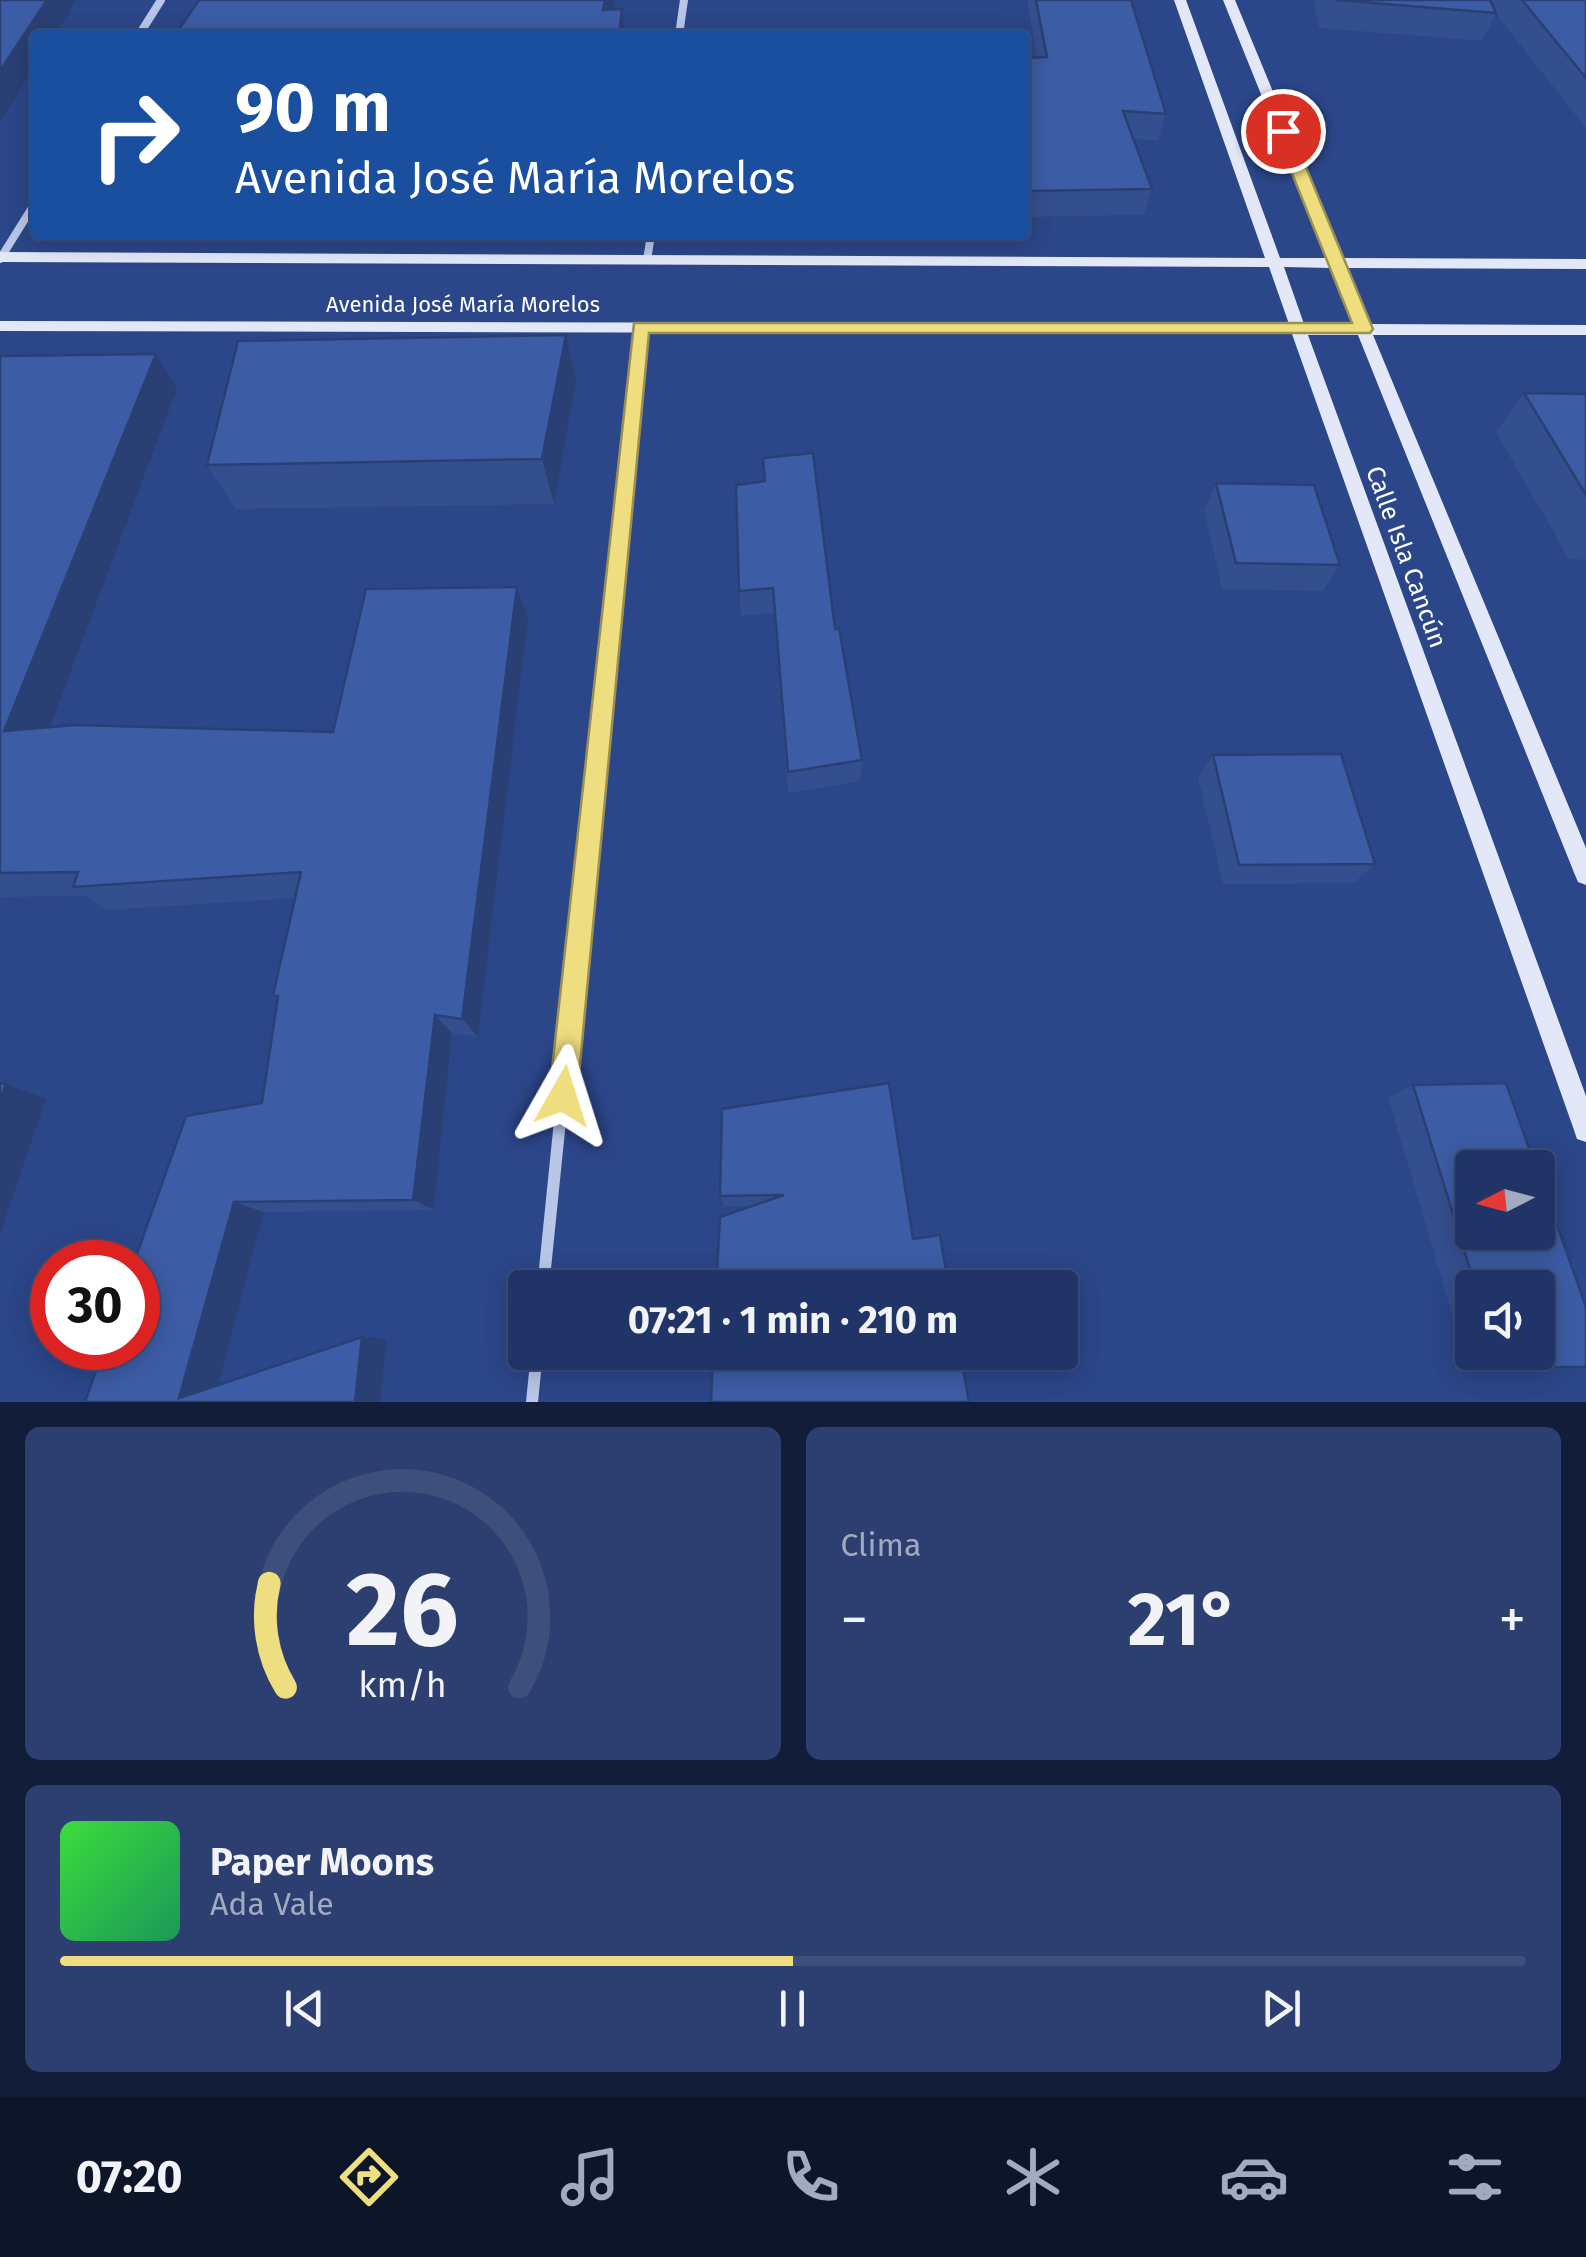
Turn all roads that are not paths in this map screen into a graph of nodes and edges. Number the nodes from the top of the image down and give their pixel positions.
1 (161, 0) edge
2 (684, 0) edge
3 (1180, 0) edge
4 (1229, 0) edge
5 (142, 30) edge
6 (680, 30) edge
7 (30, 211) edge
8 (650, 240) edge
9 (0, 258) edge
10 (647, 260) junction
11 (1275, 262) junction
12 (1336, 263) junction
13 (1586, 264) edge
14 (0, 326) edge
15 (640, 327) junction
16 (1298, 329) junction
17 (1364, 329) junction
18 (1586, 330) edge
19 (1586, 875) edge
20 (1586, 1130) edge
21 (545, 1270) edge
22 (535, 1370) edge
23 (532, 1402) edge

1 - 5 street
2 - 6 street
3 - 11 street, Calle Isla Cancún
4 - 12 street, Calle Isla Cancún
7 - 9 street
8 - 10 street
9 - 10 street, Avenida José María Morelos
10 - 11 street, Avenida José María Morelos
11 - 12 street, Avenida José María Morelos
11 - 16 street, Calle Isla Cancún
12 - 13 street, Avenida José María Morelos
12 - 17 street, Calle Isla Cancún
14 - 15 street, Avenida José María Morelos
15 - 16 street, Avenida José María Morelos
15 - 21 street
16 - 17 street, Avenida José María Morelos
16 - 20 street, Calle Isla Cancún
17 - 18 street, Avenida José María Morelos
17 - 19 street, Calle Isla Cancún
22 - 23 street

